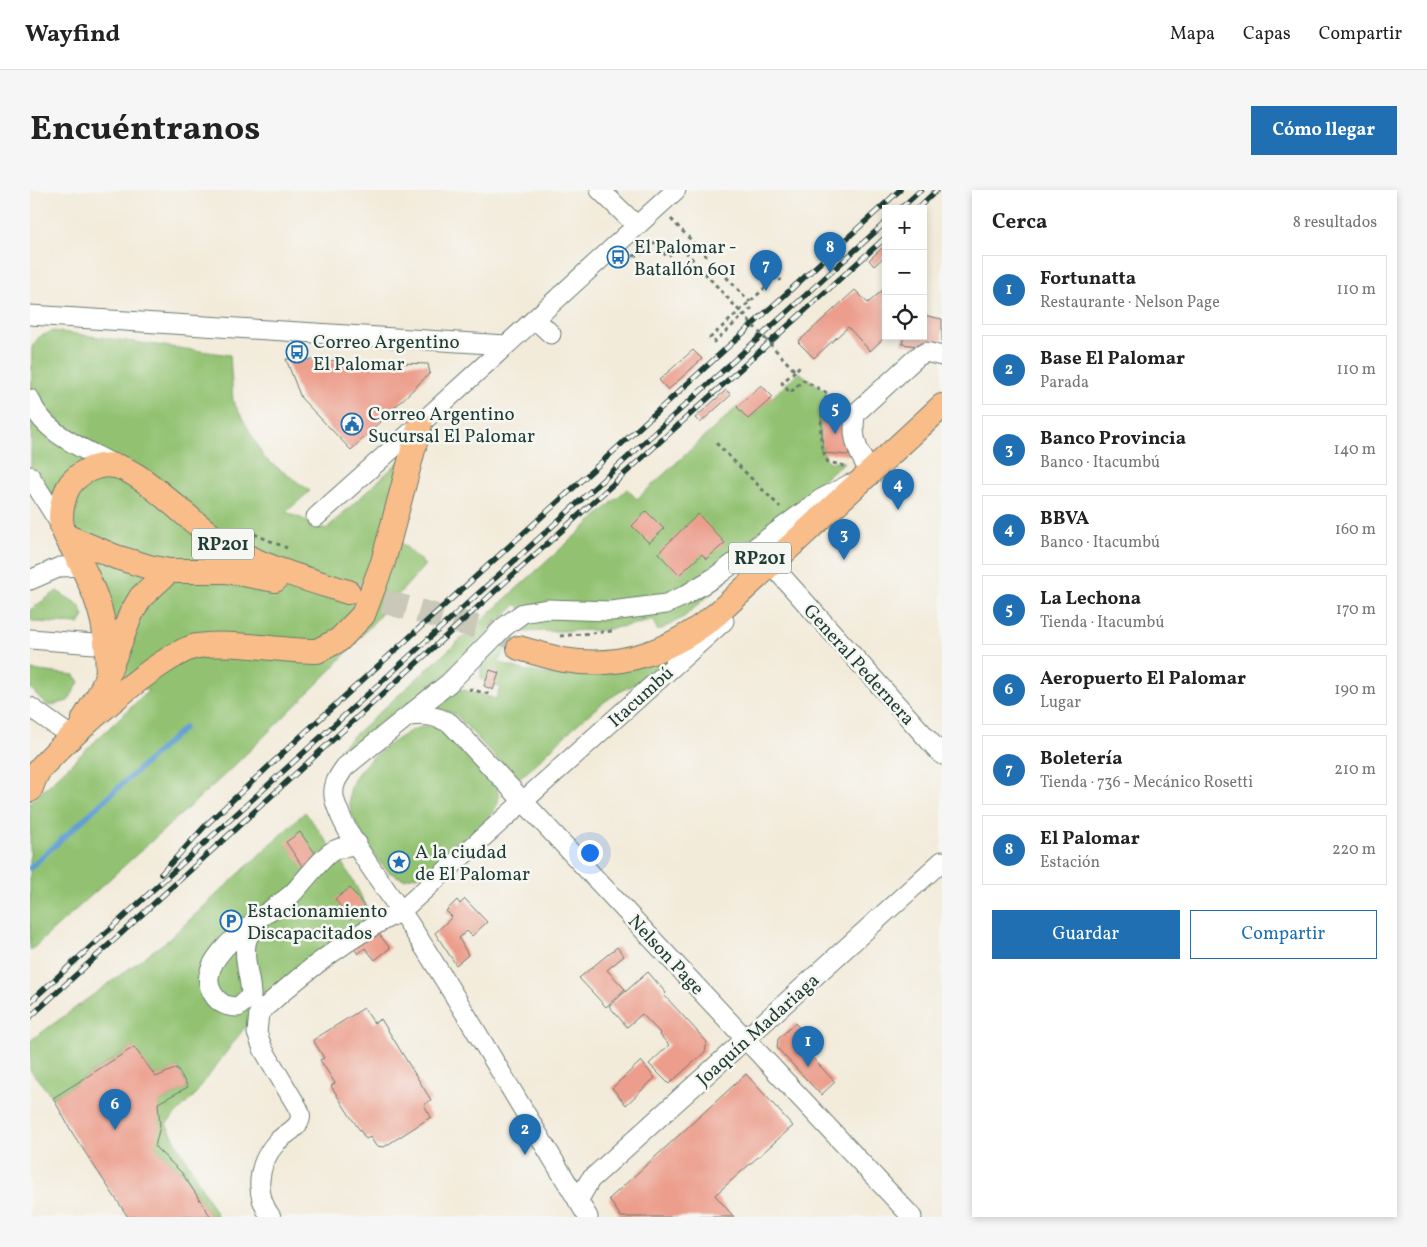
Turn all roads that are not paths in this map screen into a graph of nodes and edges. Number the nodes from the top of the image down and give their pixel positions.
1 (600, 190) edge
2 (676, 190) edge
3 (637, 226) junction
4 (30, 315) edge
5 (534, 319) junction
6 (551, 334) dead end
7 (506, 344) junction
8 (942, 356) edge
9 (30, 398) edge
10 (942, 406) edge
11 (420, 424) junction
12 (116, 466) junction
13 (870, 471) junction
14 (30, 476) edge
15 (316, 517) dead end
16 (65, 532) junction
17 (83, 566) junction
18 (169, 571) junction
19 (778, 572) junction
20 (30, 580) edge
21 (30, 638) edge
22 (520, 643) tunnel mouth
23 (107, 645) junction
24 (108, 675) junction
25 (30, 707) edge
26 (409, 716) junction
27 (72, 737) junction
28 (942, 755) edge
29 (33, 778) edge
30 (523, 801) junction
31 (357, 843) junction
32 (942, 861) edge
33 (401, 911) junction
34 (258, 919) dead end
35 (747, 1038) junction
36 (578, 1201) junction
37 (271, 1217) edge
38 (588, 1217) edge
39 (912, 1217) edge

1 - 3 street
2 - 3 street
3 - 5 street
4 - 7 street
5 - 6 street
5 - 7 street
7 - 11 street
8 - 13 street
9 - 12 street
10 - 13 main road, Itacumbú / RP201
11 - 15 street
11 - 27 main road
12 - 16 main road
12 - 18 main road, RP201
13 - 19 street, Itacumbú
13 - 22 main road, RP201
13 - 26 street, Itacumbú
14 - 16 street
16 - 17 main road, RP201
16 - 18 main road
17 - 20 street
17 - 23 main road, RP201
18 - 24 main road, RP201
19 - 28 street, General Pedernera
19 - 30 street, Itacumbú
21 - 23 street
23 - 24 main road, RP201
24 - 27 main road, RP201
25 - 27 street
26 - 30 street, Nelson Page
26 - 31 street, Itacumbú
27 - 29 main road, RP201
30 - 33 street, Itacumbú
30 - 35 street, Nelson Page
31 - 33 street
31 - 34 street
32 - 35 street, Joaquín Madariaga
33 - 36 street
33 - 37 street, Itacumbú
35 - 36 street, Joaquín Madariaga
35 - 39 street, Nelson Page
36 - 38 street

